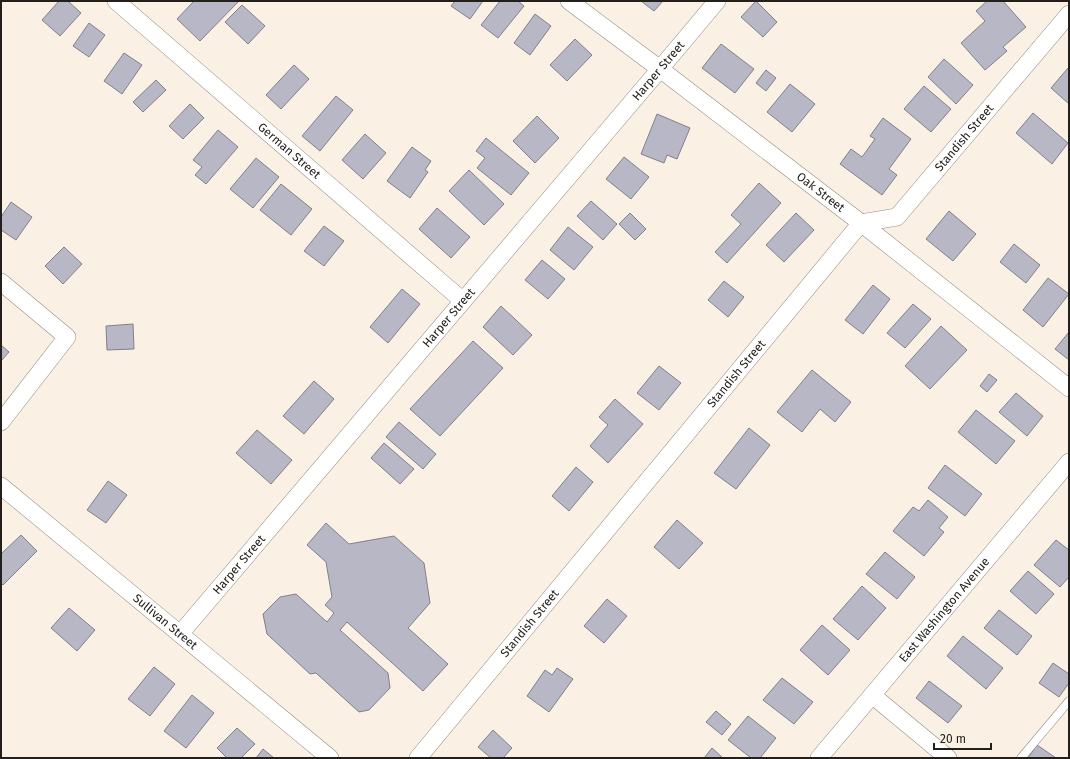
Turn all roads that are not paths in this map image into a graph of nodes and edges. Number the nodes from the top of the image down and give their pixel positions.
1 (116, 1) edge
2 (569, 1) edge
3 (717, 1) edge
4 (1069, 14) edge
5 (660, 69) junction
6 (861, 223) junction
7 (1, 282) edge
8 (463, 301) junction
9 (1069, 388) edge
10 (1, 422) edge
11 (1069, 462) edge
12 (1, 486) edge
13 (180, 634) junction
14 (872, 695) junction
15 (1069, 701) edge
16 (330, 758) edge
17 (418, 758) edge
18 (818, 758) edge
19 (948, 758) edge
20 (1021, 758) edge

1 - 8 street, German Street
2 - 5 street, Oak Street
3 - 5 street, Harper Street
4 - 6 street, Standish Street
5 - 6 street, Oak Street
5 - 8 street, Harper Street
6 - 9 street, Oak Street
6 - 17 street, Standish Street
7 - 10 street
8 - 13 street, Harper Street
11 - 14 street, East Washington Avenue
12 - 13 street, Sullivan Street
13 - 16 street, Sullivan Street
14 - 18 street, East Washington Avenue
14 - 19 street
15 - 20 lane

